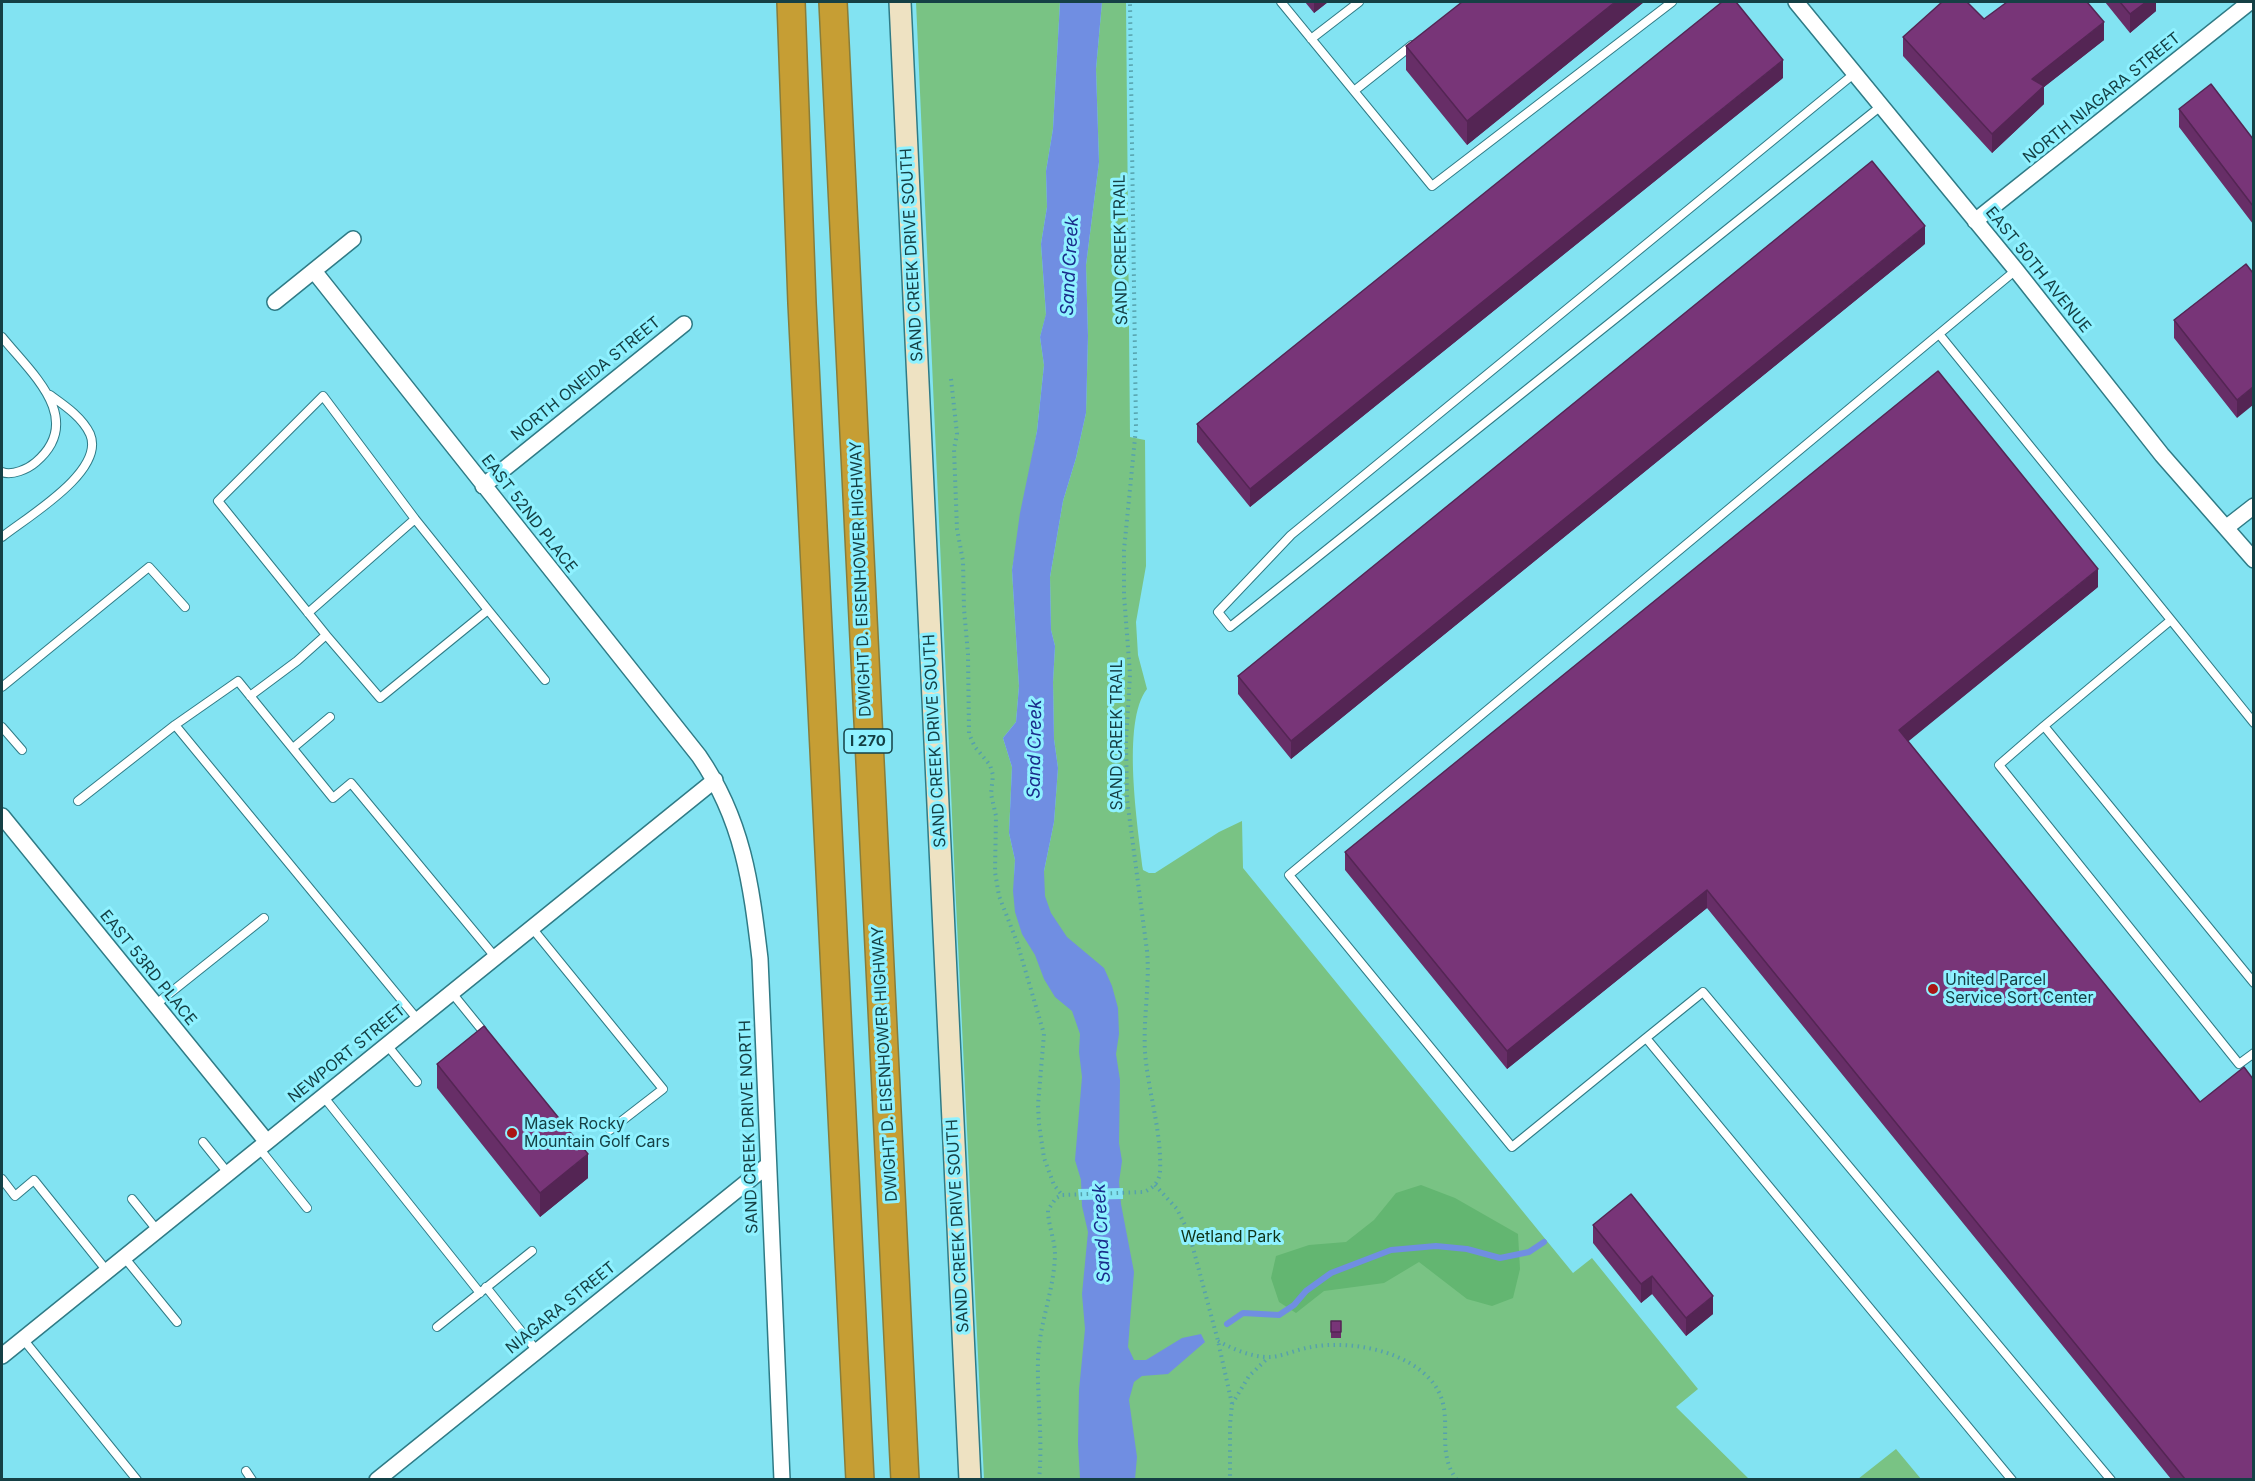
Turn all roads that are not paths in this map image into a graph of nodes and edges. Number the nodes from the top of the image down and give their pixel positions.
1 (791, 2) edge
2 (833, 2) edge
3 (900, 2) edge
4 (1281, 2) edge
5 (1359, 2) edge
6 (1672, 2) edge
7 (1796, 2) edge
8 (2250, 2) edge
9 (1311, 39) junction
10 (1415, 43) edge
11 (1855, 73) junction
12 (1354, 92) junction
13 (1881, 106) junction
14 (1976, 221) junction
15 (353, 238) dead end
16 (2016, 270) junction
17 (314, 271) junction
18 (275, 302) dead end
19 (684, 324) dead end
20 (1939, 334) junction
21 (2, 337) edge
22 (50, 395) junction
23 (2, 472) edge
24 (483, 486) junction
25 (2253, 506) edge
26 (415, 519) junction
27 (2227, 527) junction
28 (2, 537) edge
29 (2253, 560) edge
30 (185, 607) dead end
31 (489, 610) junction
32 (308, 613) junction
33 (2171, 620) junction
34 (326, 635) junction
35 (545, 680) dead end
36 (2, 687) edge
37 (250, 696) junction
38 (330, 717) dead end
39 (2253, 723) edge
40 (175, 725) junction
41 (2044, 726) junction
42 (2, 727) edge
43 (293, 748) junction
44 (22, 750) dead end
45 (716, 780) junction
46 (78, 801) dead end
47 (2, 816) edge
48 (264, 918) dead end
49 (532, 928) junction
50 (496, 958) junction
51 (2253, 982) edge
52 (452, 993) junction
53 (155, 1005) junction
54 (418, 1020) junction
55 (482, 1030) edge
56 (1646, 1038) junction
57 (387, 1045) junction
58 (2253, 1053) edge
59 (417, 1082) dead end
60 (323, 1096) junction
61 (610, 1130) dead end
62 (203, 1142) dead end
63 (263, 1145) junction
64 (768, 1165) junction
65 (228, 1173) junction
66 (2, 1179) edge
67 (132, 1199) dead end
68 (307, 1208) dead end
69 (157, 1230) junction
70 (532, 1251) dead end
71 (124, 1257) junction
72 (107, 1270) junction
73 (483, 1290) junction
74 (177, 1322) dead end
75 (437, 1327) dead end
76 (23, 1339) junction
77 (537, 1351) junction
78 (2, 1356) edge
79 (246, 1471) dead end
80 (137, 1479) edge
81 (252, 1479) edge
82 (376, 1479) edge
83 (782, 1479) edge
84 (860, 1479) edge
85 (905, 1479) edge
86 (970, 1479) edge
87 (2012, 1479) edge
88 (2111, 1479) edge

1 - 84 highway, I 270
2 - 85 highway, DWIGHT D. EISENHOWER HIGHWAY / I 270
3 - 86 main road, SAND CREEK DRIVE SOUTH
4 - 9 lane
5 - 9 lane
6 - 12 lane
7 - 11 street, EAST 50TH AVENUE
8 - 14 street, NORTH NIAGARA STREET
9 - 12 lane
10 - 12 lane
11 - 13 street, EAST 50TH AVENUE
11 - 13 lane
13 - 14 street, EAST 50TH AVENUE
14 - 16 street, EAST 50TH AVENUE
15 - 17 street
16 - 20 lane
16 - 27 street, EAST 50TH AVENUE
17 - 18 street
17 - 24 street, EAST 52ND PLACE
19 - 24 street, NORTH ONEIDA STREET
20 - 33 lane
20 - 56 lane
21 - 22 lane
22 - 23 lane
22 - 28 lane
24 - 45 street, EAST 52ND PLACE
25 - 27 street
26 - 31 lane
26 - 32 lane
26 - 32 lane
27 - 29 street, EAST 50TH AVENUE
30 - 36 lane
31 - 34 lane
31 - 35 lane
32 - 34 lane
33 - 39 lane
33 - 41 lane
34 - 37 lane
37 - 40 lane
37 - 43 lane
38 - 43 lane
40 - 46 lane
40 - 54 lane
41 - 51 lane
41 - 58 lane
42 - 44 lane
43 - 50 lane
45 - 49 street, NEWPORT STREET
45 - 64 street, SAND CREEK DRIVE NORTH
47 - 53 street, EAST 53RD PLACE
48 - 53 lane
49 - 50 street, NEWPORT STREET
49 - 61 lane
50 - 52 street, NEWPORT STREET
52 - 54 street, NEWPORT STREET
52 - 55 lane
53 - 63 street, EAST 53RD PLACE
54 - 57 street, NEWPORT STREET
56 - 87 lane
56 - 88 lane
57 - 59 lane
57 - 60 street, NEWPORT STREET
60 - 63 street, NEWPORT STREET
60 - 73 lane
62 - 65 lane
63 - 65 street, NEWPORT STREET
63 - 68 lane
64 - 77 street, NIAGARA STREET
64 - 83 street, SAND CREEK DRIVE NORTH
65 - 69 street, NEWPORT STREET
66 - 72 lane
67 - 69 lane
69 - 71 street, NEWPORT STREET
70 - 73 lane
71 - 72 street, NEWPORT STREET
71 - 74 lane
72 - 76 street, NEWPORT STREET
73 - 75 lane
73 - 77 lane
76 - 78 street, NEWPORT STREET
76 - 80 lane
77 - 82 street, NIAGARA STREET
79 - 81 lane

